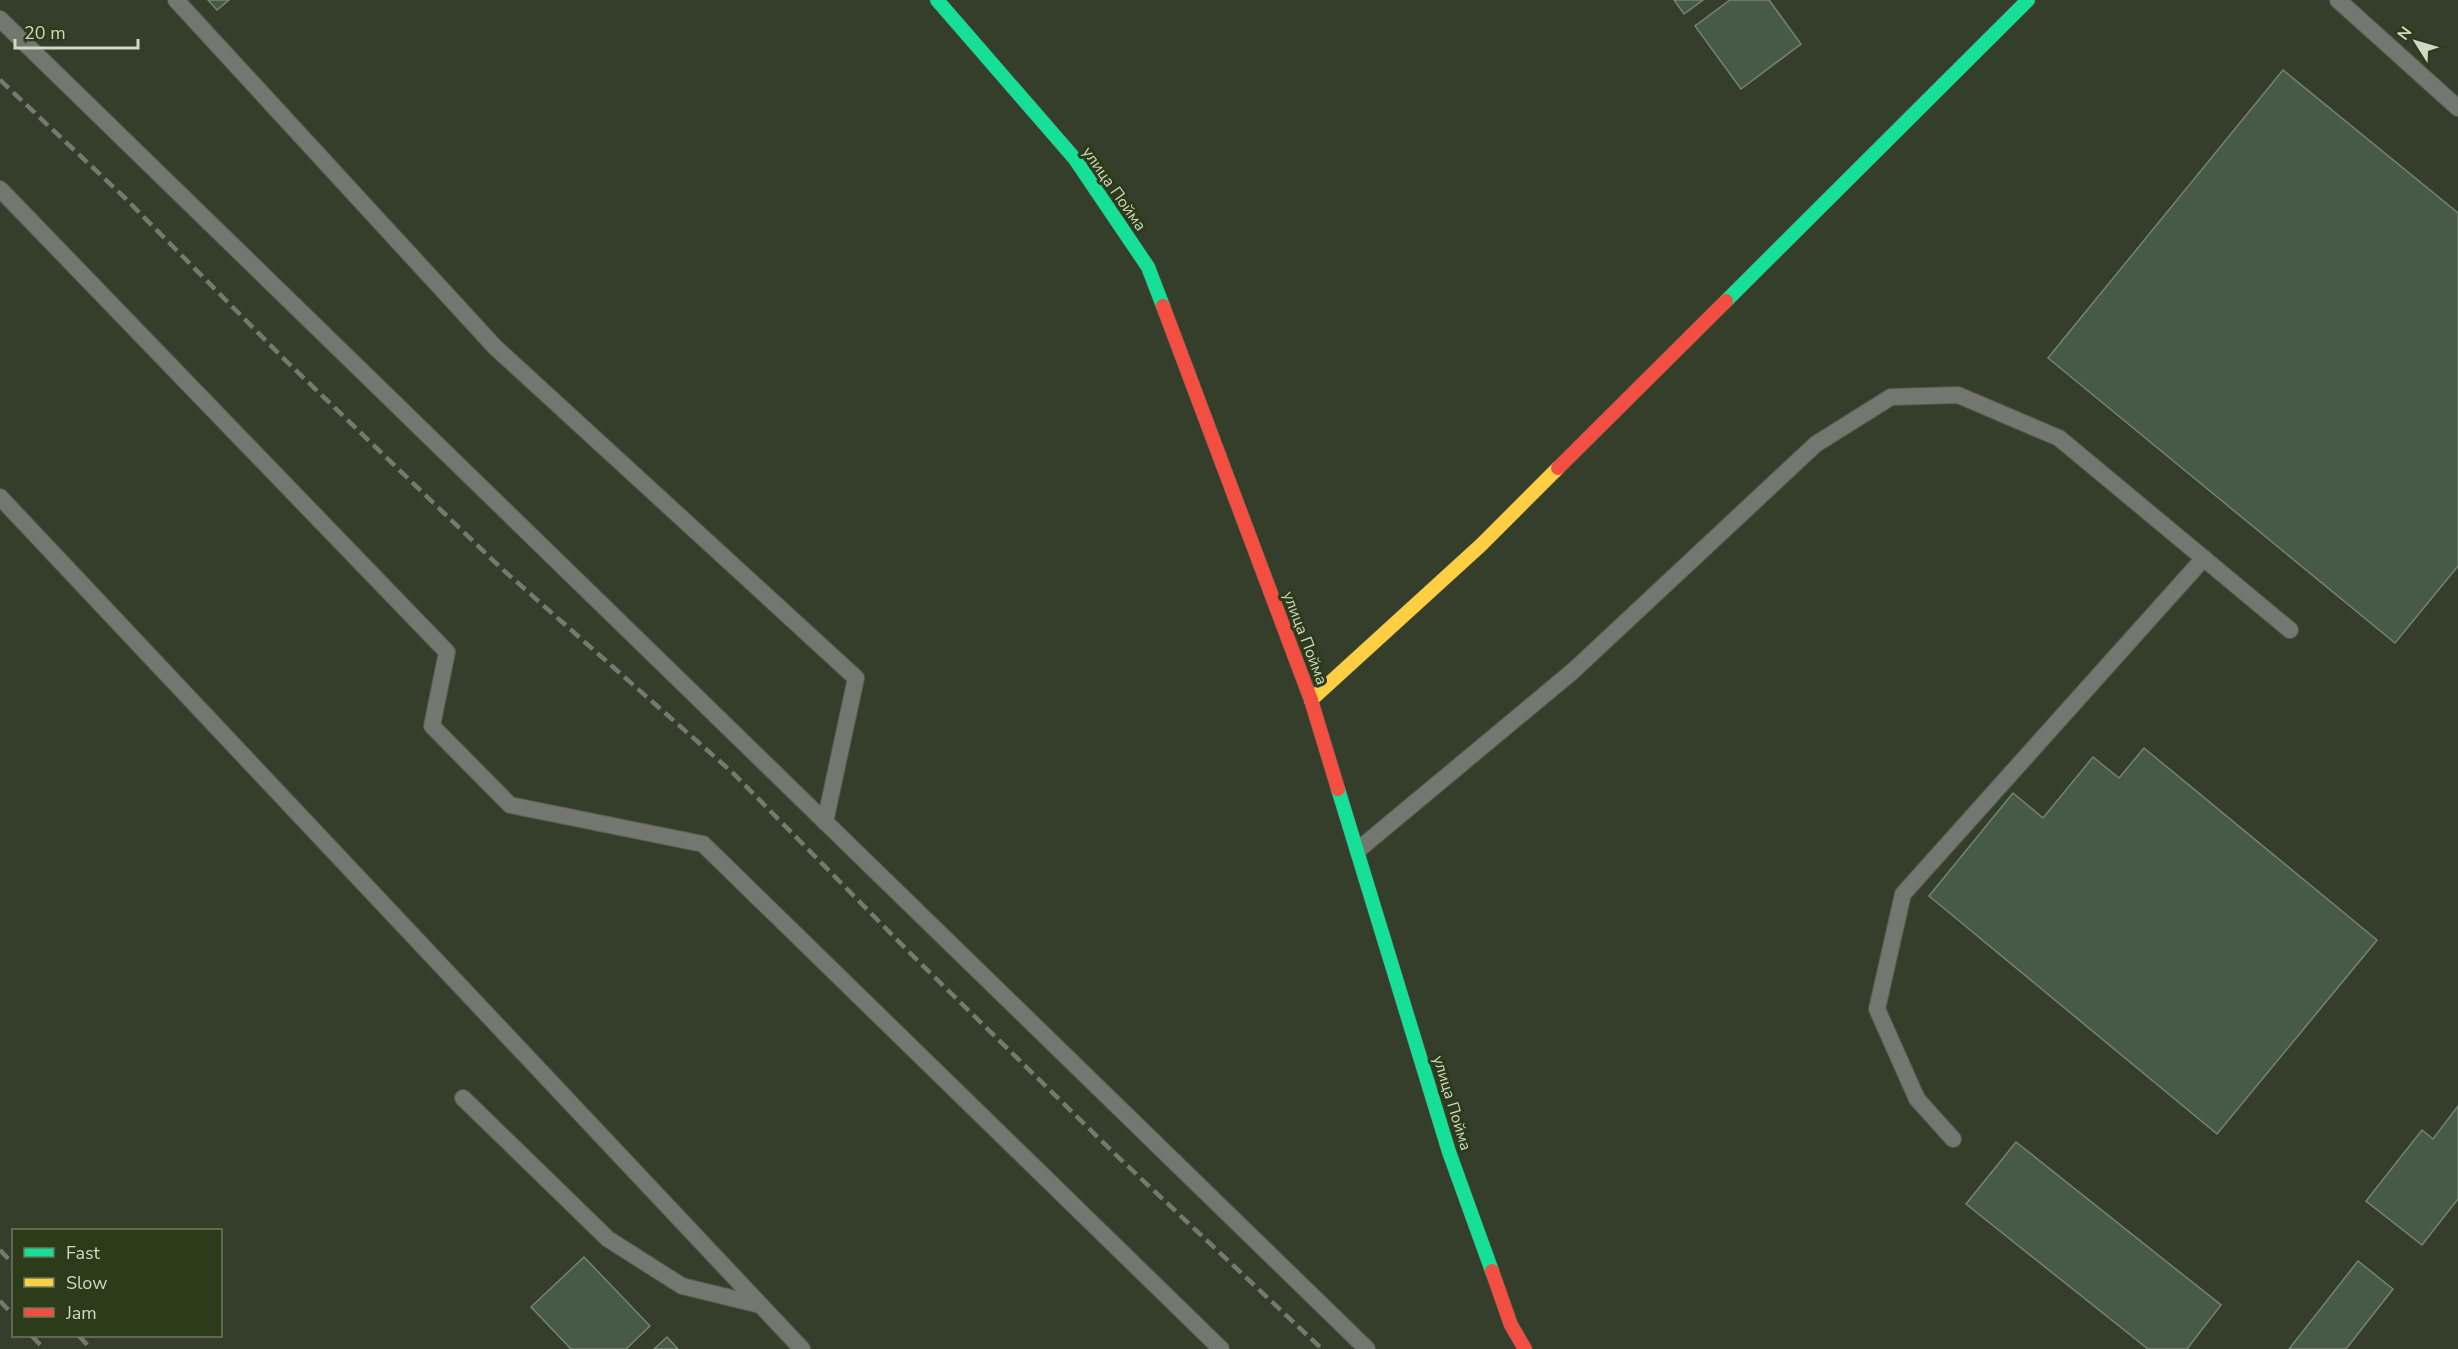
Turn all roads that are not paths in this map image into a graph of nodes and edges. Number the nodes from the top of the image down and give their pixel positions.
1 (176, 0) edge
2 (937, 0) edge
3 (2028, 0) edge
4 (2338, 0) edge
5 (0, 19) edge
6 (2458, 108) edge
7 (0, 189) edge
8 (0, 497) edge
9 (2204, 558) junction
10 (2290, 630) dead end
11 (1311, 700) junction
12 (825, 822) junction
13 (1358, 850) junction
14 (463, 1098) dead end
15 (1953, 1139) dead end
16 (761, 1305) junction
17 (802, 1349) edge
18 (1221, 1349) edge
19 (1366, 1349) edge
20 (1525, 1349) edge

1 - 12 lane
2 - 11 main road, улица Пойма
3 - 11 main road
4 - 6 lane
5 - 12 lane
7 - 18 lane
8 - 16 lane
9 - 10 lane
9 - 13 lane
9 - 15 lane
11 - 13 main road, улица Пойма
12 - 19 lane
13 - 20 main road, улица Пойма
14 - 16 lane
16 - 17 lane

